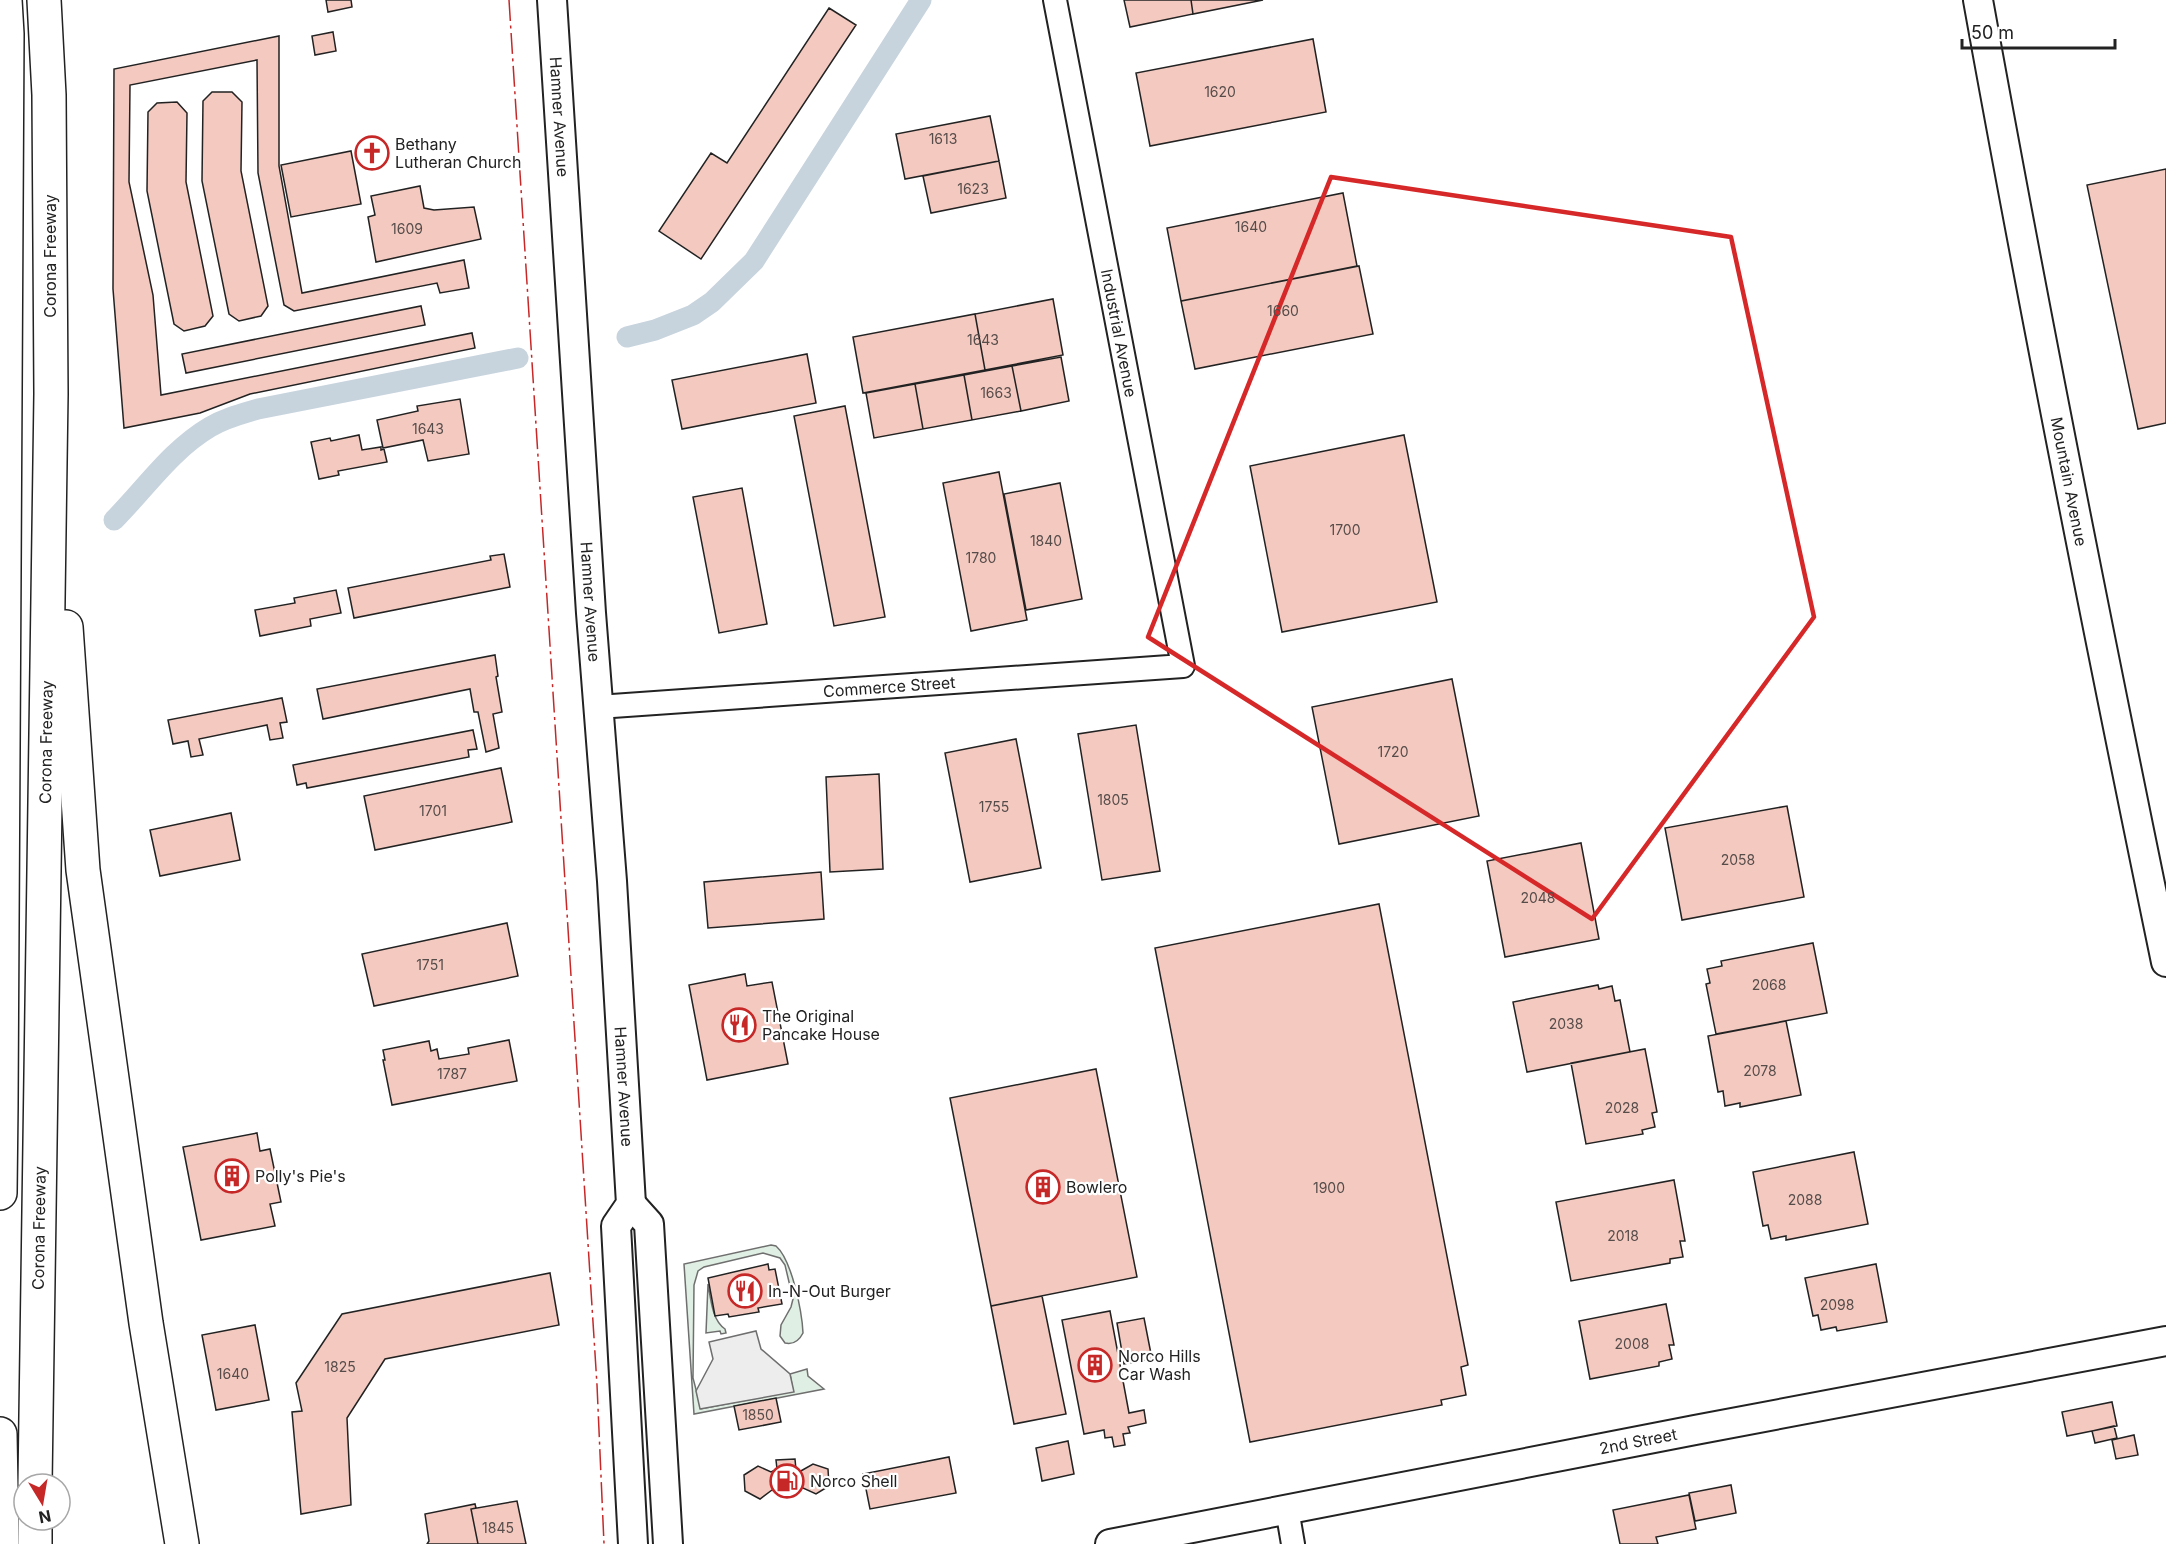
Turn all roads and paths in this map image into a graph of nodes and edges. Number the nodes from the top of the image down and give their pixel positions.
1 (5, 0) edge
2 (44, 0) edge
3 (552, 0) edge
4 (1055, 0) edge
5 (1978, 0) edge
6 (51, 394) junction
7 (1183, 666) joint
8 (598, 707) junction
9 (2166, 962) edge
10 (0, 1193) edge
11 (631, 1204) junction
12 (2166, 1341) edge
13 (0, 1434) edge
14 (35, 1472) edge
15 (1287, 1509) junction
16 (2, 1544) edge
17 (182, 1544) edge
18 (633, 1544) edge
19 (668, 1544) edge
20 (1110, 1544) edge
21 (1293, 1544) edge

1 - 10 highway
2 - 6 highway, Corona Freeway
3 - 8 main road, Hamner Avenue
4 - 7 street, Industrial Avenue
5 - 9 main road, Mountain Avenue
6 - 14 highway, Corona Freeway
6 - 17 highway
7 - 8 street, Commerce Street
8 - 11 main road, Hamner Avenue
11 - 18 main road
11 - 19 main road
12 - 15 main road, 2nd Street
13 - 16 highway
15 - 20 main road, 2nd Street
15 - 21 street

